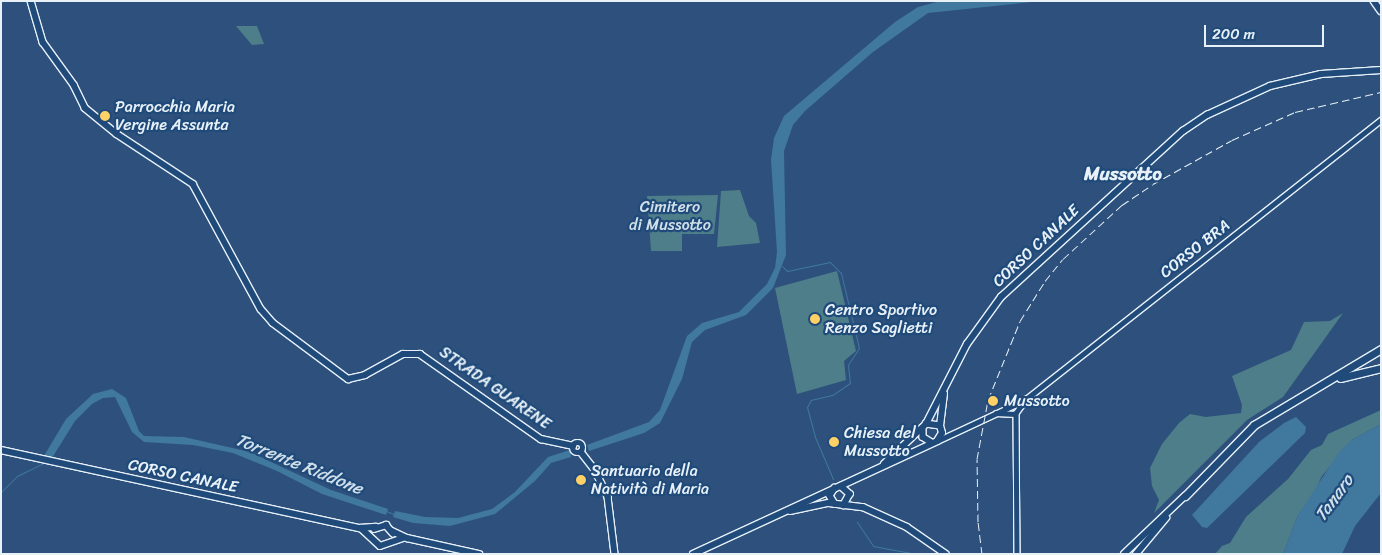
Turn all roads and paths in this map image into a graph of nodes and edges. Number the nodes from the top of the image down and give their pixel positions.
1 (32, 1) edge
2 (1374, 1) edge
3 (1381, 11) edge
4 (1381, 71) edge
5 (1381, 120) edge
6 (1381, 349) edge
7 (1381, 354) edge
8 (1357, 365) junction
9 (1381, 368) edge
10 (1330, 381) junction
11 (945, 387) junction
12 (1026, 399) junction
13 (1010, 407) junction
14 (1016, 412) junction
15 (996, 413) junction
16 (1009, 414) junction
17 (1014, 423) junction
18 (924, 426) junction
19 (940, 428) junction
20 (951, 434) junction
21 (934, 441) junction
22 (1, 450) edge
23 (884, 464) junction
24 (856, 478) junction
25 (838, 487) junction
26 (850, 495) junction
27 (1186, 496) junction
28 (835, 504) junction
29 (844, 505) junction
30 (863, 506) junction
31 (782, 513) junction
32 (376, 527) junction
33 (360, 528) junction
34 (392, 531) junction
35 (372, 535) junction
36 (407, 538) junction
37 (392, 540) junction
38 (479, 554) edge
39 (615, 554) edge
40 (693, 554) edge
41 (946, 554) edge
42 (1017, 554) edge
43 (1124, 554) edge
44 (1136, 554) edge

1 - 39 main road, STRADA GUARENE
2 - 3 main road
4 - 11 main road, CORSO CANALE
5 - 12 street, CORSO BRA
6 - 8 highway
7 - 8 highway
8 - 10 highway
9 - 10 highway
10 - 27 highway
11 - 18 main road, CORSO CANALE
11 - 19 main road, CORSO CANALE
12 - 13 street, CORSO BRA
12 - 14 street, CORSO BRA
13 - 14 street
13 - 15 street, CORSO BRA
13 - 16 street
14 - 16 street
14 - 17 street, CORSO BRA
15 - 16 street, CORSO BRA
15 - 20 street, CORSO BRA
16 - 17 street, CORSO BRA
17 - 42 street, CORSO BRA
18 - 19 main road
18 - 21 main road
18 - 23 main road, CORSO CANALE
19 - 20 street
19 - 21 main road, CORSO CANALE
20 - 21 street, CORSO BRA
21 - 23 main road, CORSO CANALE
22 - 33 main road, CORSO CANALE
23 - 24 main road, CORSO CANALE
24 - 25 main road, CORSO CANALE
24 - 26 main road
25 - 26 main road
25 - 28 main road
25 - 31 main road, CORSO CANALE
26 - 29 main road
26 - 30 main road
27 - 43 main road
27 - 44 main road
28 - 29 main road, CORSO CANALE
28 - 31 main road, CORSO CANALE
29 - 30 main road, CORSO CANALE
30 - 41 main road
31 - 40 main road, CORSO CANALE
32 - 33 main road, CORSO CANALE
32 - 34 main road, CORSO CANALE
32 - 35 main road
33 - 35 main road, CORSO CANALE
34 - 36 main road, CORSO CANALE
34 - 37 main road
35 - 37 main road, CORSO CANALE
36 - 37 main road, CORSO CANALE
36 - 38 main road, CORSO CANALE

